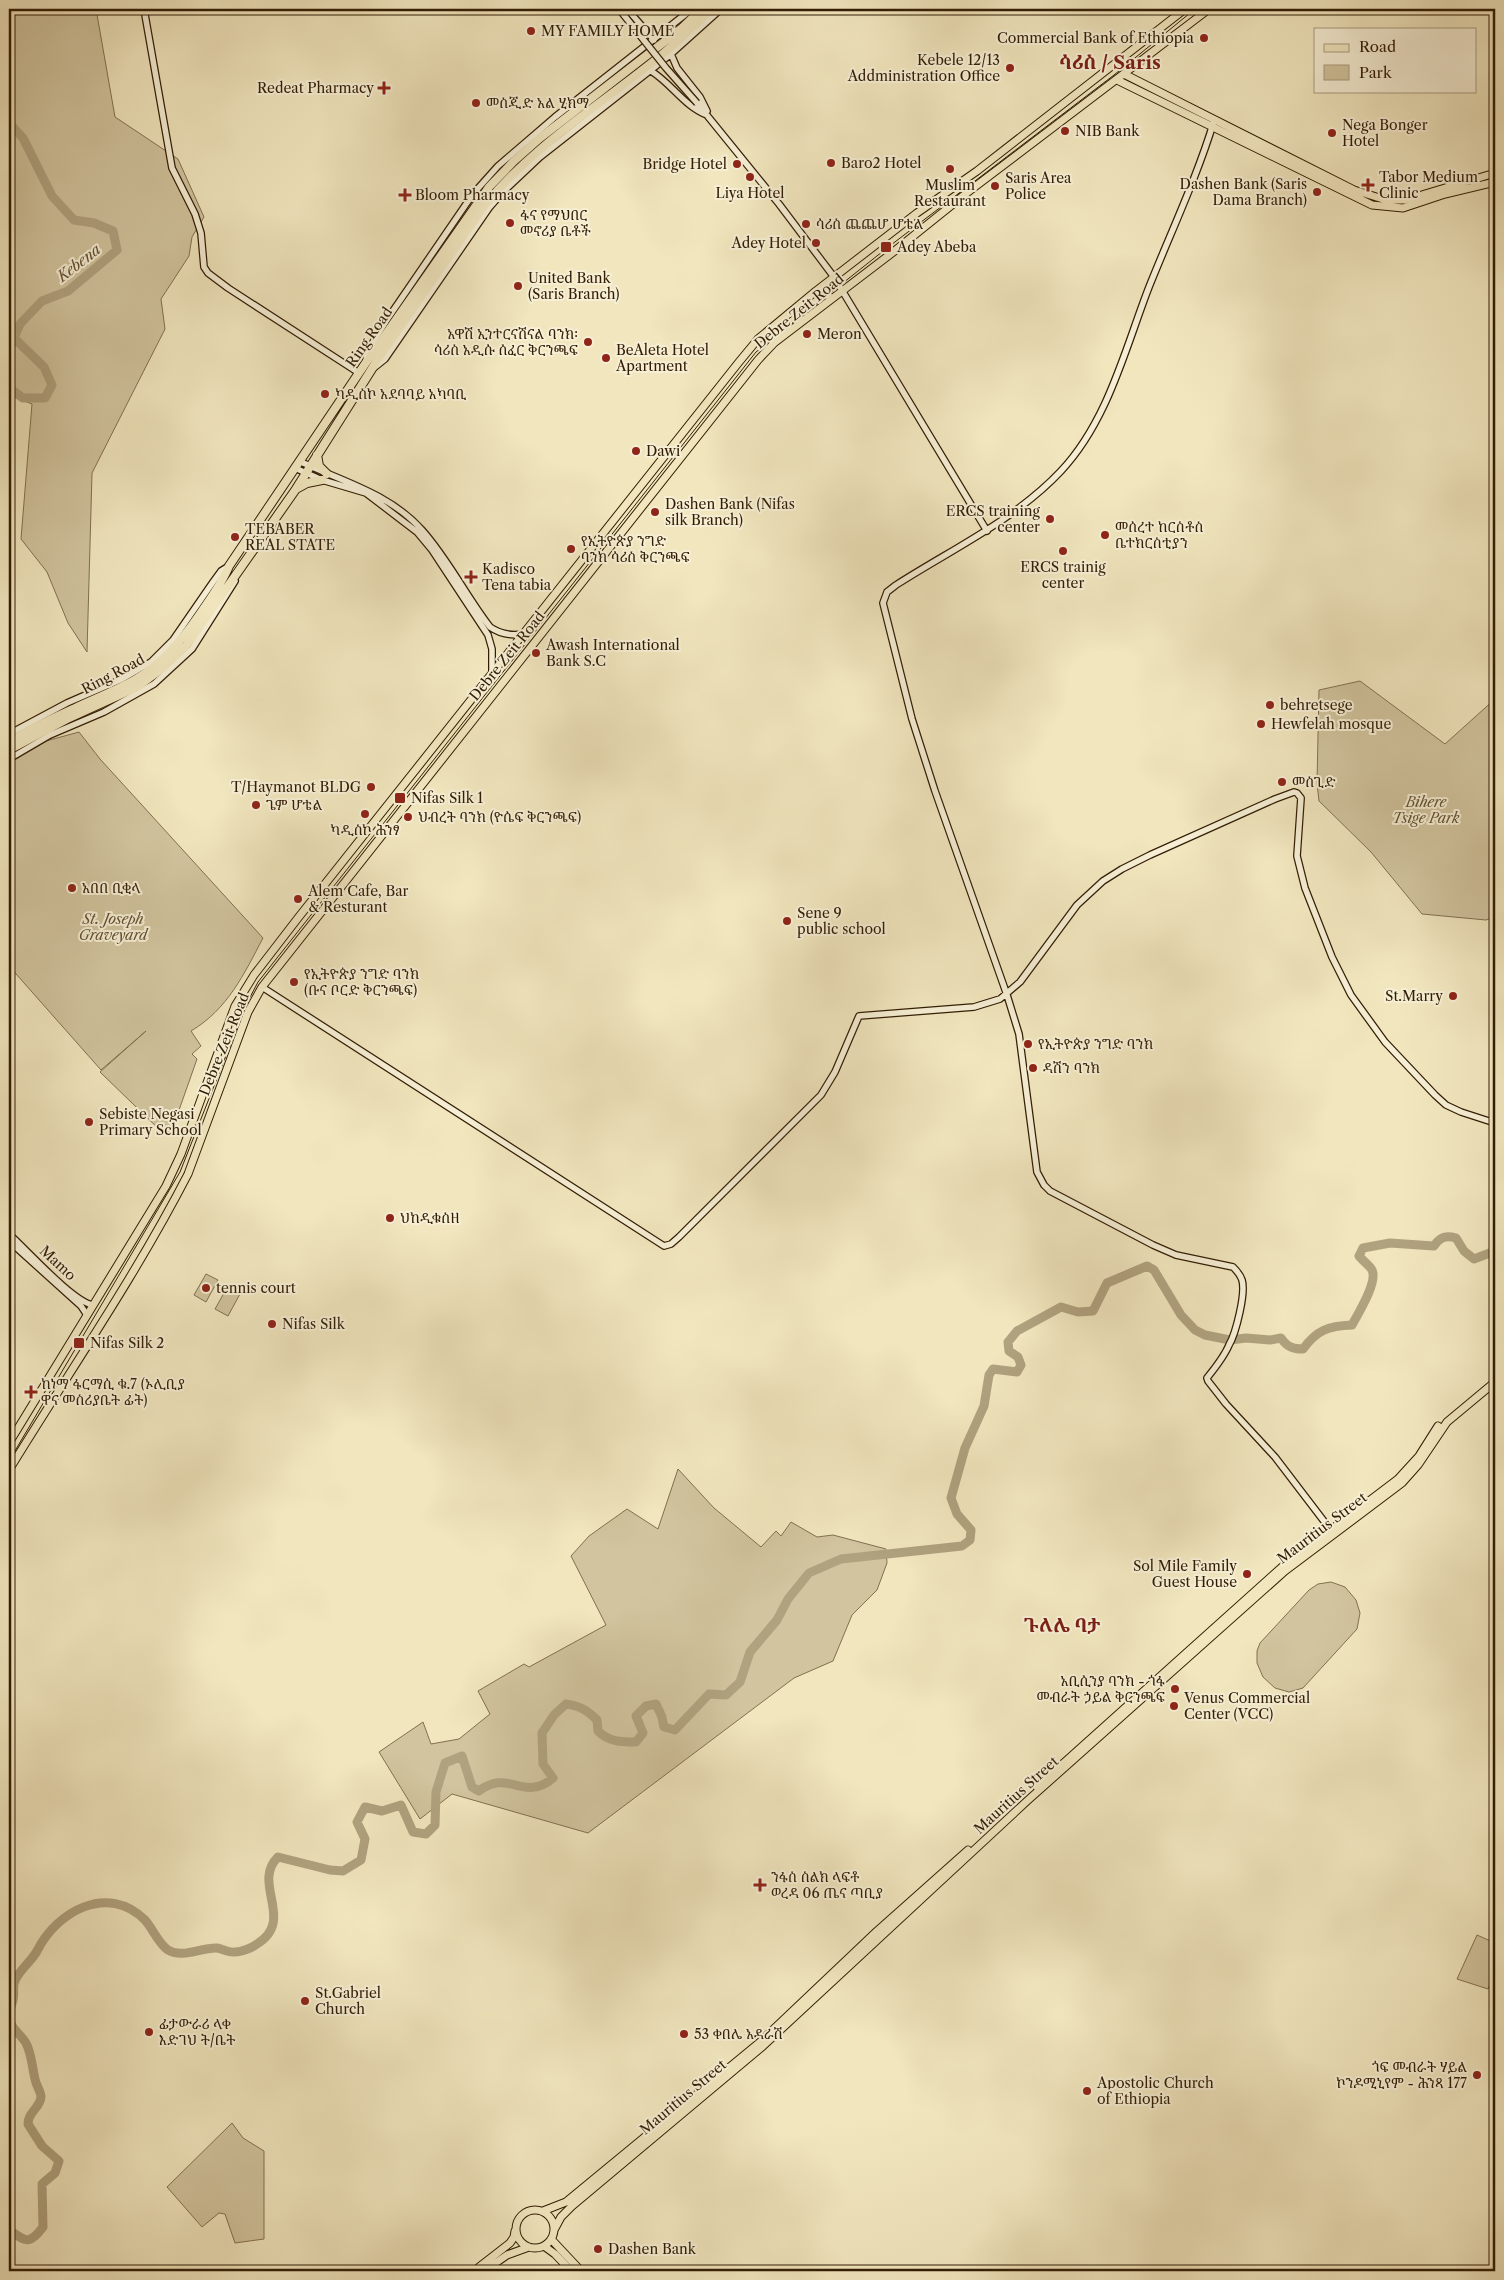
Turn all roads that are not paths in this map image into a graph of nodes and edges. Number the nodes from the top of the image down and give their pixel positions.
1 (144, 9) edge
2 (619, 9) edge
3 (627, 9) edge
4 (692, 9) edge
5 (702, 9) edge
6 (711, 9) edge
7 (721, 9) edge
8 (1185, 9) edge
9 (1209, 9) edge
10 (654, 40) junction
11 (671, 54) junction
12 (651, 70) junction
13 (1124, 74) junction
14 (1117, 80) junction
15 (708, 115) junction
16 (1213, 124) junction
17 (1495, 173) edge
18 (1495, 182) edge
19 (834, 278) junction
20 (822, 286) junction
21 (842, 291) junction
22 (831, 300) junction
23 (365, 364) junction
24 (372, 369) junction
25 (359, 373) junction
26 (317, 455) junction
27 (297, 464) junction
28 (308, 469) junction
29 (324, 477) junction
30 (296, 488) junction
31 (987, 531) junction
32 (229, 566) junction
33 (237, 572) junction
34 (463, 594) junction
35 (522, 634) junction
36 (492, 673) junction
37 (9, 734) edge
38 (9, 742) edge
39 (9, 750) edge
40 (9, 759) edge
41 (262, 987) junction
42 (1007, 995) junction
43 (1495, 1123) edge
44 (9, 1234) edge
45 (9, 1241) edge
46 (33, 1261) junction
47 (93, 1305) junction
48 (87, 1315) junction
49 (1495, 1380) edge
50 (9, 1442) edge
51 (9, 1470) edge
52 (1332, 1532) junction
53 (543, 2211) junction
54 (516, 2226) junction
55 (554, 2230) junction
56 (551, 2239) junction
57 (544, 2246) junction
58 (529, 2247) junction
59 (474, 2271) edge
60 (484, 2271) edge
61 (571, 2271) edge
62 (581, 2271) edge

1 - 25 street
2 - 15 street, bridge
3 - 10 street
4 - 10 street
5 - 23 highway, Ring Road
6 - 24 highway, Ring Road
7 - 11 street, Ring Road
8 - 19 main road, Debre Zeit Road
9 - 13 main road, Debre Zeit Road
10 - 23 street
11 - 12 street, Ring Road
11 - 15 street
12 - 15 street
12 - 24 street, Ring Road
13 - 14 main road, Debre Zeit Road
13 - 16 main road
14 - 16 main road
14 - 21 main road, Debre Zeit Road
15 - 19 street
16 - 17 main road
16 - 18 main road
16 - 31 street
19 - 20 main road, Debre Zeit Road
19 - 21 street
20 - 22 main road
20 - 35 main road, Debre Zeit Road
21 - 22 main road, Debre Zeit Road
21 - 31 street
22 - 41 main road, Debre Zeit Road
23 - 25 highway, Ring Road
24 - 26 highway, Ring Road
25 - 27 highway, Ring Road
26 - 28 highway, Ring Road
26 - 29 highway
27 - 28 street
27 - 32 highway, Ring Road
28 - 29 street
28 - 30 highway, Ring Road
29 - 30 highway
29 - 34 street
30 - 33 highway, Ring Road
31 - 42 street
32 - 37 street
32 - 38 highway, Ring Road
33 - 39 highway, Ring Road
33 - 40 street
34 - 35 street
34 - 36 street
35 - 36 main road, Debre Zeit Road
36 - 47 main road, Debre Zeit Road
41 - 42 street
41 - 51 main road, Debre Zeit Road
42 - 43 street
42 - 52 street
44 - 46 street, Mamo
45 - 46 street
46 - 47 street, Mamo
46 - 48 street
47 - 48 main road, Debre Zeit Road
48 - 50 main road, Debre Zeit Road
49 - 52 main road, Mauritius Street
52 - 53 main road, Mauritius Street
52 - 55 main road, Mauritius Street
53 - 54 main road
53 - 55 main road
54 - 58 main road
54 - 59 main road
55 - 56 main road
56 - 57 main road
56 - 62 main road
57 - 58 main road
57 - 61 main road
58 - 60 main road

